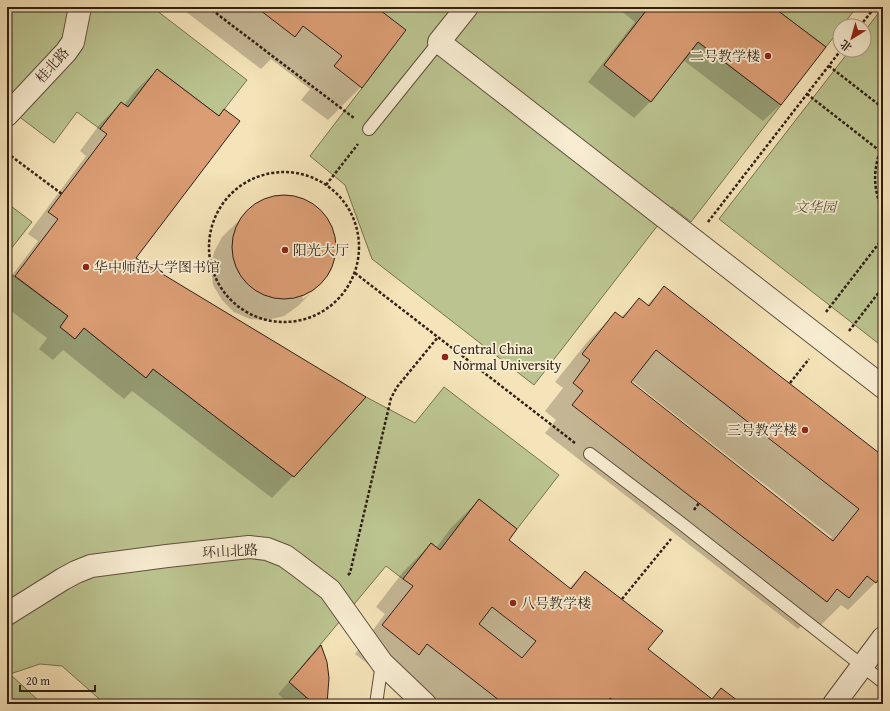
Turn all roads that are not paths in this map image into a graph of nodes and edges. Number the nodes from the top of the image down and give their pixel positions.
1 (80, 7) edge
2 (467, 7) edge
3 (439, 42) junction
4 (7, 114) edge
5 (369, 129) road end
6 (883, 387) edge
7 (590, 454) road end
8 (7, 614) edge
9 (883, 638) edge
10 (382, 663) junction
11 (862, 666) junction
12 (883, 682) edge
13 (376, 704) edge
14 (425, 704) edge
15 (834, 704) edge

1 - 4 street, 桂北路
2 - 3 street
3 - 5 lane
3 - 6 street
7 - 11 lane
8 - 10 street, 环山北路
9 - 11 street
10 - 13 lane
10 - 14 street, 环山北路
11 - 12 lane
11 - 15 street

